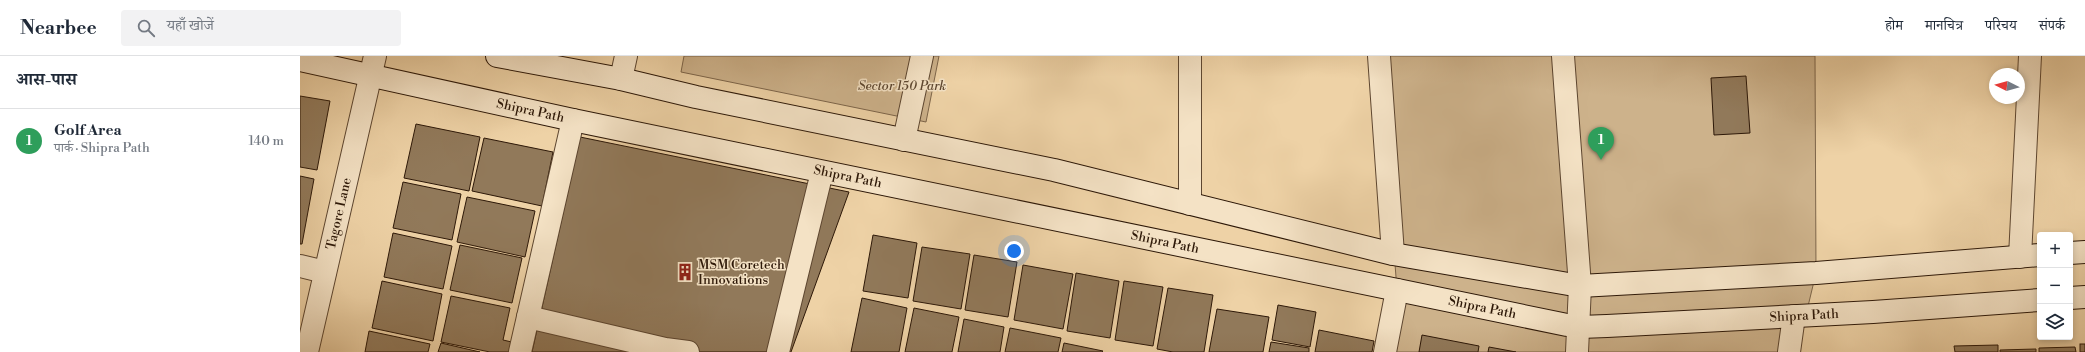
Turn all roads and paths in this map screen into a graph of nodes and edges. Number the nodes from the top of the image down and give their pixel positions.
1 (497, 56) edge
2 (626, 56) edge
3 (922, 56) edge
4 (1190, 56) edge
5 (1379, 56) edge
6 (1563, 56) edge
7 (2030, 56) edge
8 (300, 60) edge
9 (373, 66) edge
10 (621, 79) junction
11 (573, 120) junction
12 (904, 140) junction
13 (822, 172) junction
14 (1190, 204) junction
15 (2085, 252) edge
16 (2073, 253) edge
17 (1394, 254) junction
18 (2030, 256) edge
19 (300, 266) edge
20 (325, 272) junction
21 (1580, 286) junction
22 (1397, 290) junction
23 (2085, 297) edge
24 (2073, 298) edge
25 (2037, 300) edge
26 (1794, 316) junction
27 (528, 318) junction
28 (1580, 327) junction
29 (307, 352) edge
30 (520, 352) edge
31 (688, 352) edge
32 (778, 352) edge
33 (1384, 352) edge
34 (1577, 352) edge
35 (1789, 352) edge

1 - 10 street
2 - 10 street
3 - 12 street
4 - 14 street
5 - 17 street
6 - 21 street
7 - 18 street
8 - 9 street, Shipra Path
9 - 11 street, Shipra Path
9 - 20 street, Tagore Lane
10 - 12 street
11 - 13 street, Shipra Path
11 - 27 street
12 - 14 street
13 - 22 street, Shipra Path
13 - 32 street
14 - 17 street
15 - 16 street
17 - 21 street
18 - 21 street
19 - 20 street
20 - 29 street, Tagore Lane
21 - 28 street
22 - 28 street, Shipra Path
22 - 33 street
23 - 24 street
25 - 26 street, Shipra Path
26 - 28 street, Shipra Path
26 - 35 street
27 - 30 street
27 - 31 street
28 - 34 street

